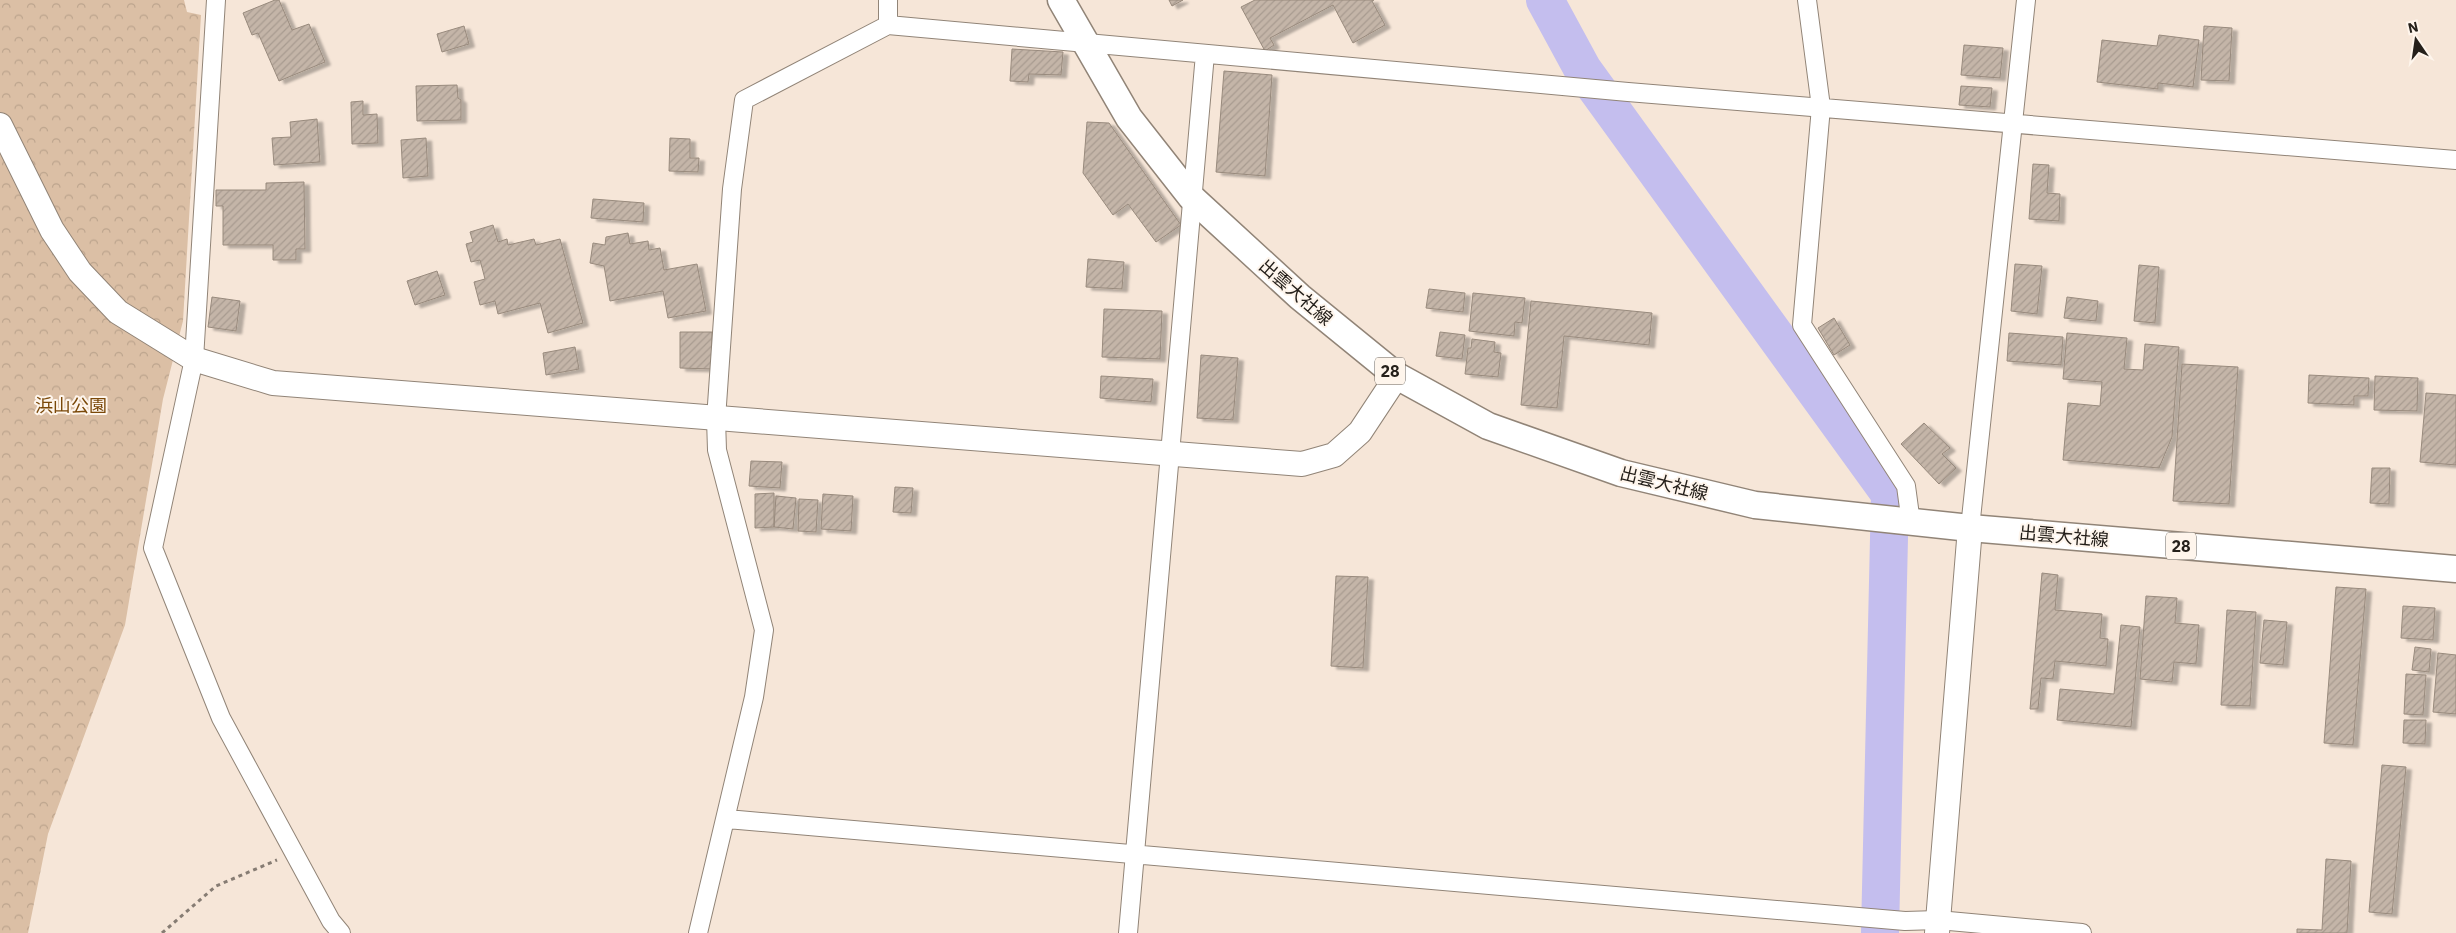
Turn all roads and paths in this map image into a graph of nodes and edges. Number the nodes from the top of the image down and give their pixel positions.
1 (216, 0) edge
2 (888, 0) edge
3 (1061, 0) edge
4 (1807, 0) edge
5 (2026, 0) edge
6 (888, 25) junction
7 (1084, 42) junction
8 (1204, 54) junction
9 (1821, 107) junction
10 (2015, 123) junction
11 (0, 125) edge
12 (2456, 160) edge
13 (1191, 196) junction
14 (194, 359) junction
15 (1397, 376) junction
16 (716, 419) junction
17 (1170, 455) junction
18 (1909, 522) junction
19 (1970, 528) junction
20 (2456, 569) edge
21 (727, 819) junction
22 (294, 853) junction
23 (1134, 855) junction
24 (1938, 927) edge
25 (162, 933) edge
26 (341, 933) edge
27 (698, 933) edge
28 (1128, 933) edge
29 (2082, 933) edge

1 - 14 street
2 - 6 street
3 - 7 main road, 出雲大社線 / 28
4 - 9 street
5 - 10 street
6 - 7 street
6 - 16 street
7 - 8 street
7 - 13 main road, 出雲大社線 / 28
8 - 9 street
8 - 13 street
9 - 10 street
9 - 18 street
10 - 12 street
10 - 19 street
11 - 14 street
13 - 15 main road, 出雲大社線 / 28
13 - 17 street
14 - 16 street
14 - 22 street
15 - 17 street
15 - 18 main road, 出雲大社線 / 28
16 - 17 street
16 - 21 street
17 - 23 street
18 - 19 main road, 出雲大社線 / 28
19 - 20 main road, 出雲大社線 / 28
19 - 24 street
21 - 23 street
21 - 27 street
22 - 25 path
22 - 26 street
23 - 24 street
23 - 28 street
24 - 29 street

